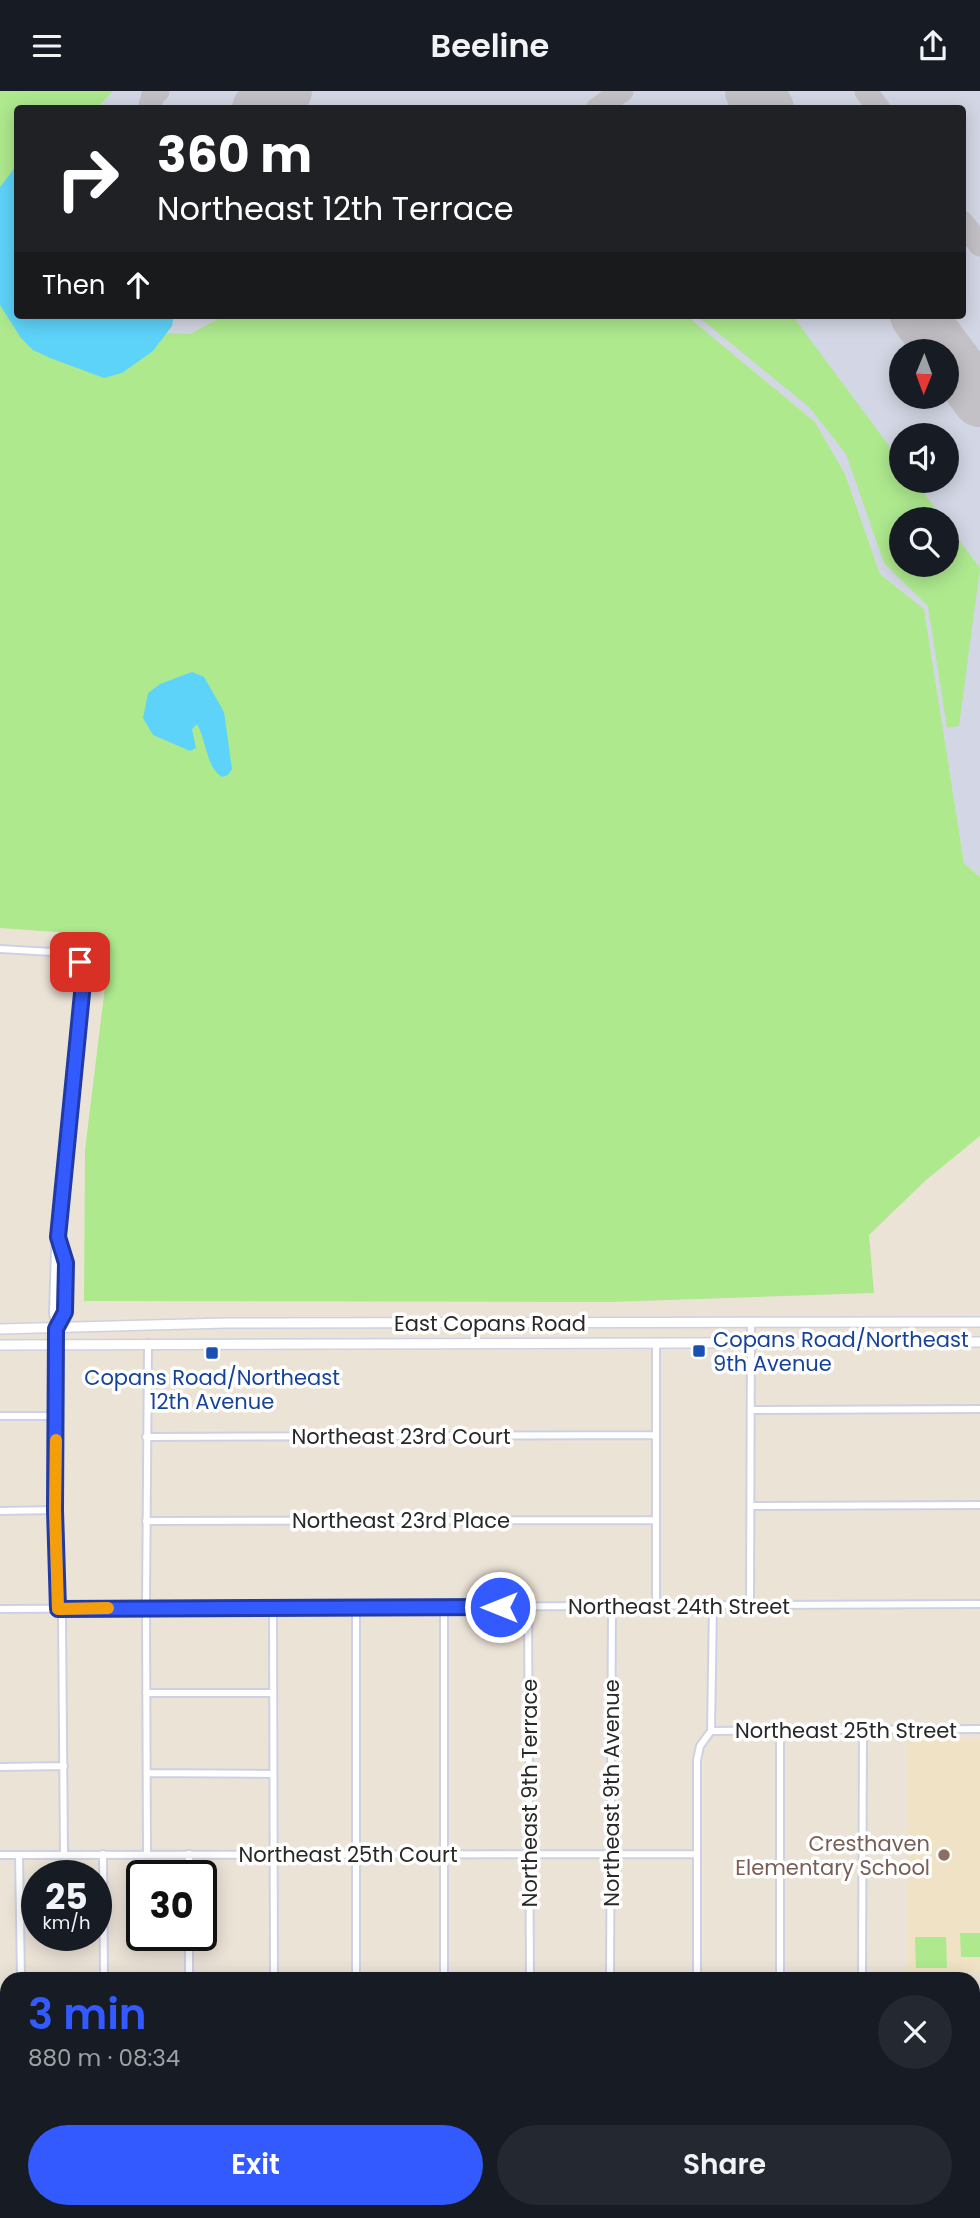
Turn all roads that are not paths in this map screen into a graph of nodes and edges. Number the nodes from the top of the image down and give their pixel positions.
1 (0, 949) edge
2 (58, 1237) junction
3 (751, 1322) junction
4 (980, 1322) edge
5 (0, 1329) edge
6 (56, 1329) junction
7 (980, 1342) edge
8 (148, 1343) junction
9 (751, 1343) junction
10 (656, 1344) junction
11 (0, 1345) edge
12 (56, 1345) junction
13 (980, 1409) edge
14 (752, 1411) junction
15 (0, 1416) edge
16 (57, 1416) junction
17 (655, 1435) junction
18 (146, 1437) junction
19 (980, 1505) edge
20 (751, 1506) junction
21 (55, 1510) junction
22 (0, 1511) edge
23 (655, 1520) junction
24 (146, 1521) junction
25 (980, 1604) edge
26 (713, 1605) junction
27 (750, 1605) junction
28 (528, 1606) junction
29 (612, 1606) junction
30 (656, 1606) junction
31 (356, 1607) junction
32 (444, 1607) junction
33 (146, 1608) junction
34 (273, 1608) junction
35 (0, 1609) edge
36 (58, 1609) junction
37 (146, 1693) junction
38 (273, 1693) junction
39 (980, 1729) edge
40 (780, 1730) junction
41 (863, 1730) junction
42 (712, 1731) junction
43 (64, 1766) junction
44 (0, 1767) edge
45 (147, 1773) junction
46 (273, 1774) junction
47 (103, 1854) junction
48 (148, 1854) junction
49 (189, 1854) junction
50 (273, 1854) junction
51 (355, 1854) junction
52 (446, 1854) junction
53 (529, 1854) junction
54 (611, 1854) junction
55 (696, 1854) junction
56 (0, 1855) edge
57 (19, 1855) junction
58 (64, 1855) junction
59 (189, 1860) edge
60 (189, 1951) edge
61 (20, 1972) edge
62 (104, 1972) edge
63 (189, 1972) edge
64 (274, 1972) edge
65 (356, 1972) edge
66 (444, 1972) edge
67 (530, 1972) edge
68 (610, 1972) edge
69 (697, 1972) edge
70 (780, 1972) edge
71 (862, 1972) edge

1 - 2 street
2 - 6 street
2 - 6 street
3 - 4 main road, East Copans Road
3 - 6 main road, East Copans Road
3 - 9 street
5 - 6 main road, East Copans Road
6 - 12 street
7 - 9 main road, East Copans Road
8 - 10 main road, East Copans Road
8 - 12 main road, East Copans Road
8 - 18 street
9 - 10 main road, East Copans Road
9 - 14 street
10 - 17 street
11 - 12 main road, East Copans Road
12 - 16 street
13 - 14 street
14 - 20 street
15 - 16 street
16 - 21 street
17 - 18 street, Northeast 23rd Court
17 - 23 street
18 - 24 street
19 - 20 street
20 - 27 street
21 - 22 street
21 - 36 street
23 - 24 street, Northeast 23rd Place
23 - 30 street
24 - 33 street
25 - 27 street, Northeast 24th Street
26 - 27 street, Northeast 24th Street
26 - 30 street, Northeast 24th Street
26 - 42 street
28 - 29 street, Northeast 24th Street
28 - 32 street, Northeast 24th Street
28 - 53 street, Northeast 9th Terrace
29 - 30 street, Northeast 24th Street
29 - 54 street, Northeast 9th Avenue
31 - 32 street, Northeast 24th Street
31 - 34 street, Northeast 24th Street
31 - 51 street
32 - 52 street
33 - 34 street, Northeast 24th Street
33 - 36 street, Northeast 24th Street
33 - 37 street
34 - 38 street
35 - 36 street, Northeast 24th Street
36 - 43 street
37 - 38 street
37 - 45 street
38 - 46 street
39 - 41 street, Northeast 25th Street
40 - 41 street, Northeast 25th Street
40 - 42 street, Northeast 25th Street
40 - 70 street
41 - 71 street
42 - 55 street
43 - 44 street
43 - 58 street
45 - 46 street
45 - 48 street
46 - 50 street
47 - 48 street, Northeast 25th Court
47 - 58 street, Northeast 25th Court
47 - 62 street
48 - 49 street, Northeast 25th Court
49 - 50 street, Northeast 25th Court
49 - 59 street
50 - 51 street, Northeast 25th Court
50 - 64 street
51 - 52 street, Northeast 25th Court
51 - 65 street
52 - 53 street, Northeast 25th Court
52 - 66 street
53 - 54 street, Northeast 25th Court
53 - 67 street, Northeast 9th Terrace
54 - 55 street, Northeast 25th Court
54 - 68 street, Northeast 9th Avenue
55 - 69 street
56 - 57 street, Northeast 25th Court
57 - 58 street, Northeast 25th Court
57 - 61 street
60 - 63 street

